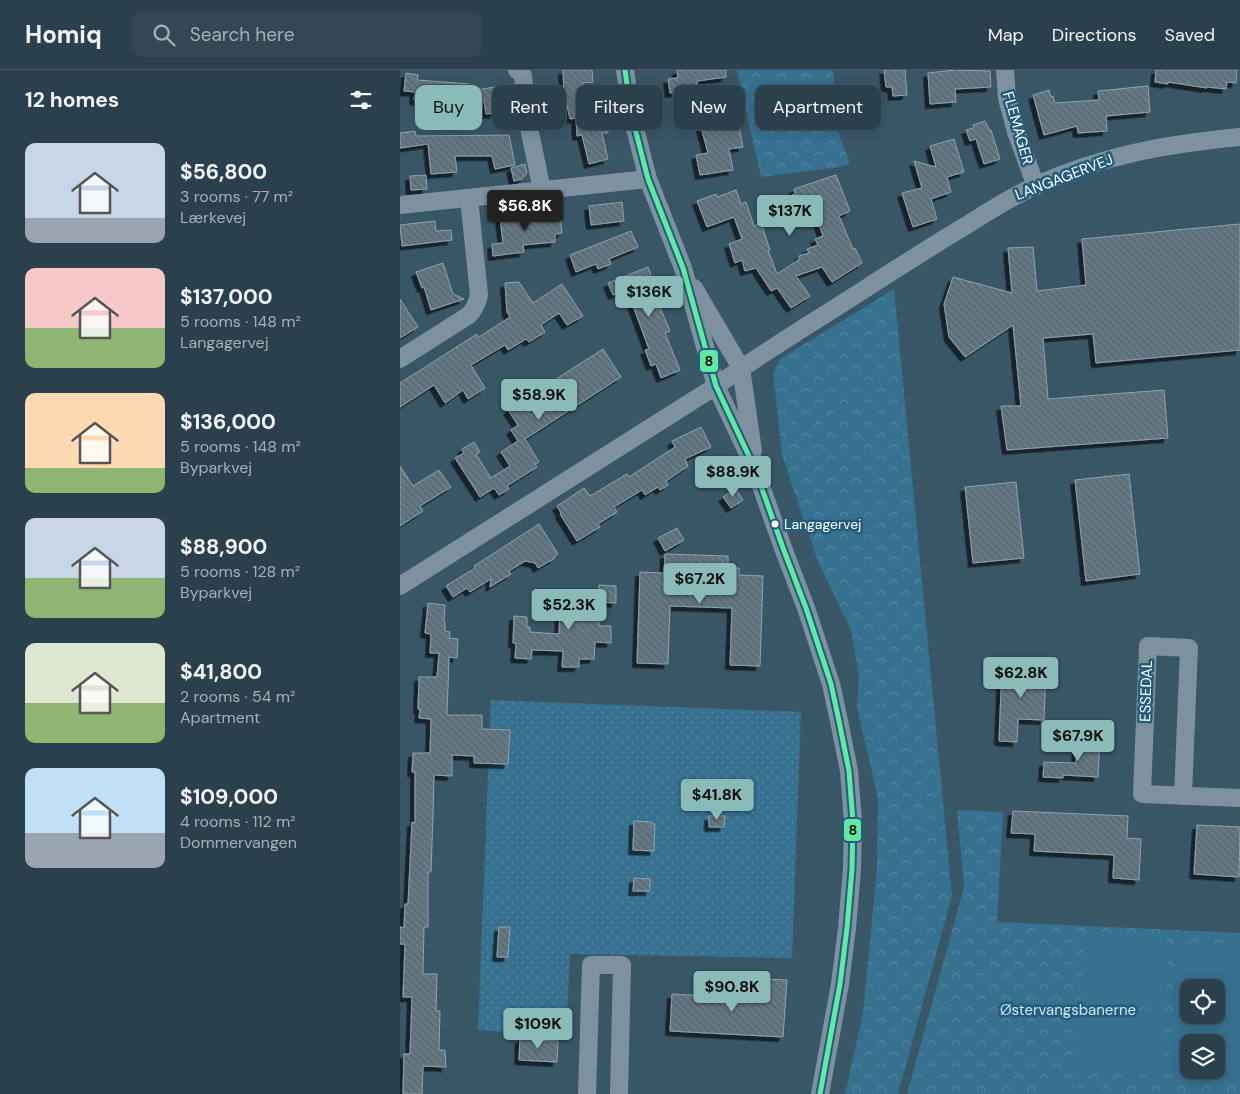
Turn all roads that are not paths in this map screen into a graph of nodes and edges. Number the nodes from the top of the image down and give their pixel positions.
1 (517, 70) edge
2 (626, 70) edge
3 (1005, 70) edge
4 (1240, 137) edge
5 (648, 179) junction
6 (1036, 186) junction
7 (542, 190) junction
8 (469, 198) junction
9 (400, 205) edge
10 (682, 268) junction
11 (400, 359) edge
12 (741, 368) junction
13 (716, 386) junction
14 (755, 469) junction
15 (400, 586) edge
16 (1183, 796) junction
17 (1240, 798) edge
18 (587, 1094) edge
19 (619, 1094) edge
20 (820, 1094) edge

1 - 7 street
2 - 5 street
3 - 6 street, FLEMAGER
4 - 6 street, LANGAGERVEJ
5 - 7 street
5 - 10 street
6 - 12 street, LANGAGERVEJ
7 - 8 street
8 - 9 street
8 - 11 street
10 - 12 street
10 - 13 street
12 - 13 street, LANGAGERVEJ
12 - 14 street
13 - 14 street
13 - 15 street, LANGAGERVEJ
14 - 20 street
16 - 16 street, ESSEDAL
16 - 17 street, ESSEDAL
18 - 19 street

